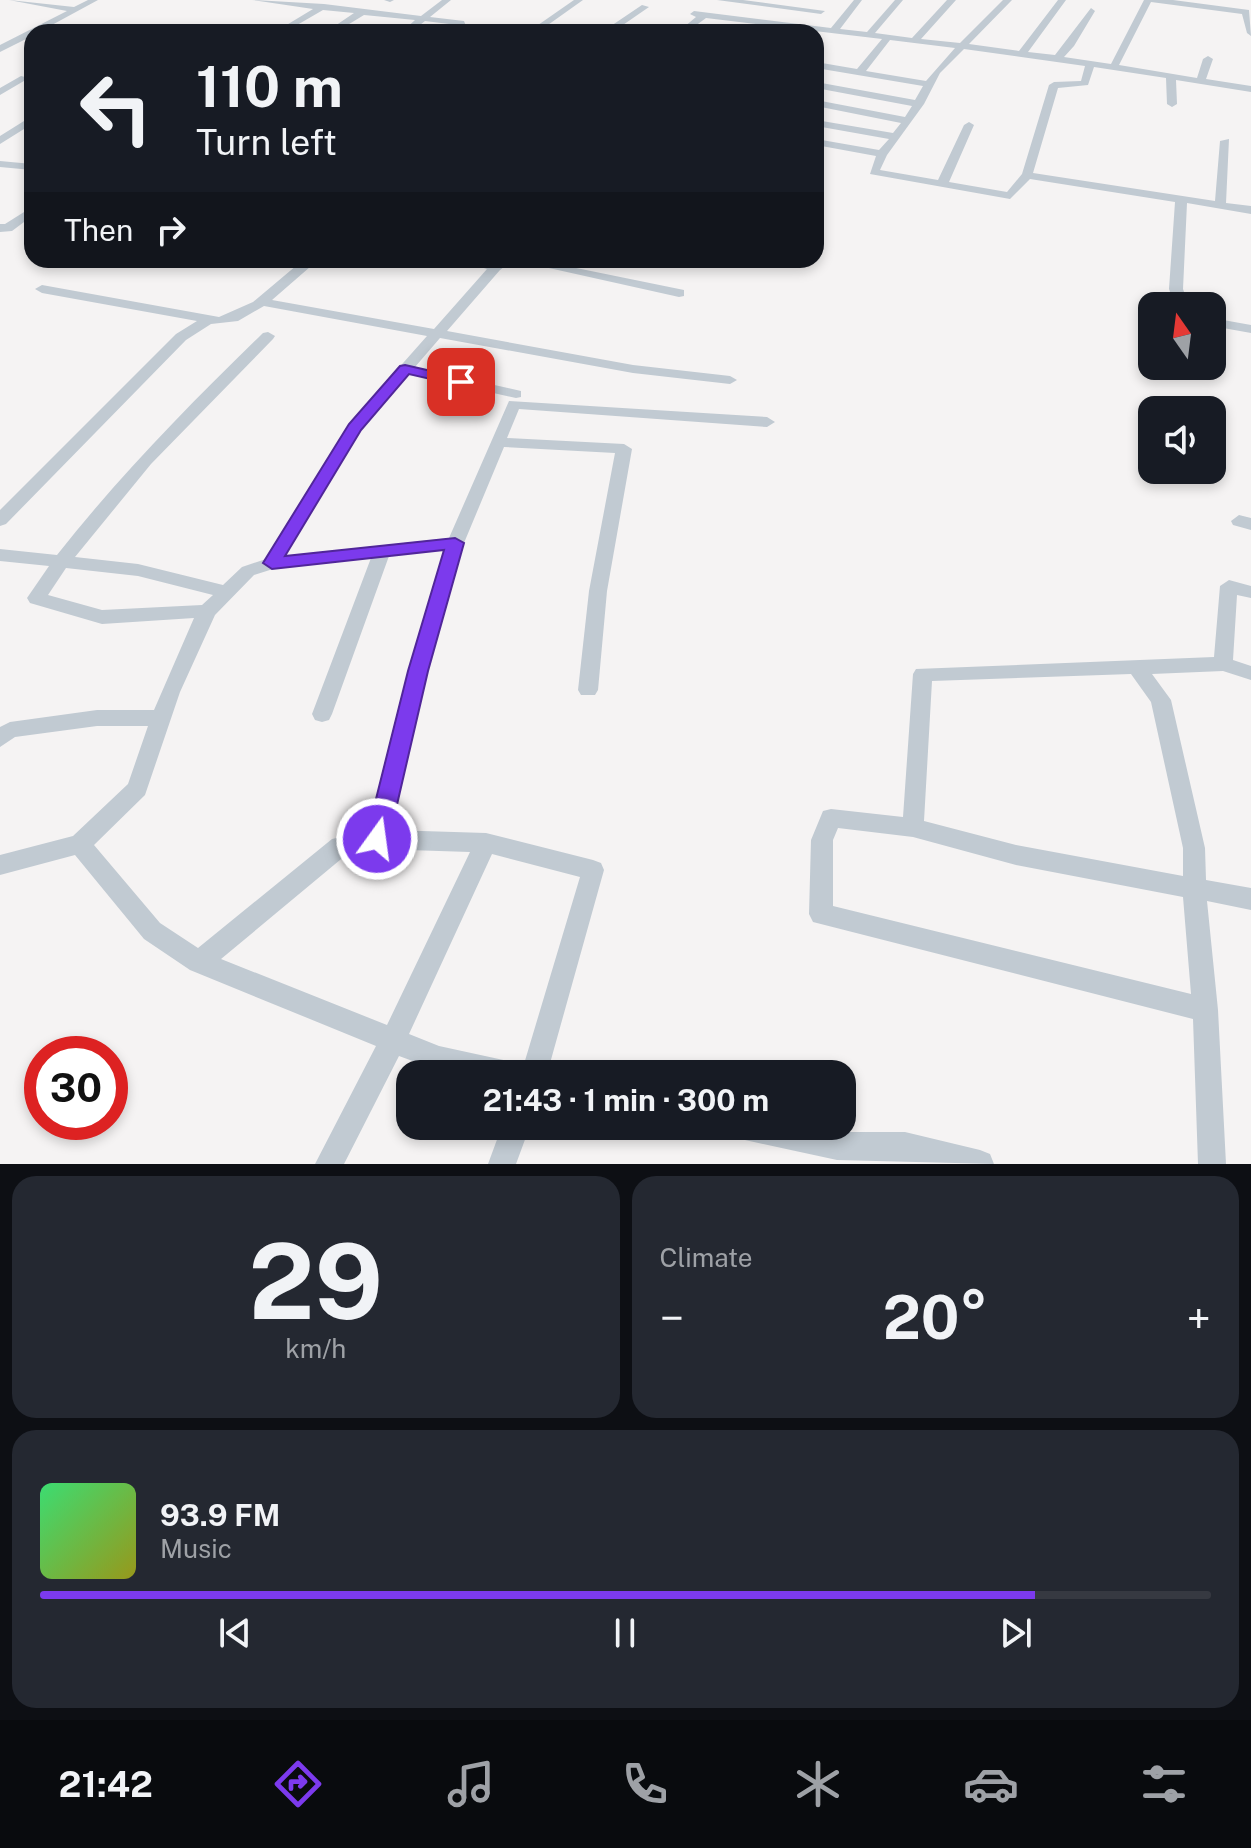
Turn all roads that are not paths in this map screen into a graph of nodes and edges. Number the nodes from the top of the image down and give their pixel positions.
1 (13, 0) edge
2 (94, 0) edge
3 (256, 0) edge
4 (333, 0) edge
5 (447, 0) edge
6 (579, 0) edge
7 (721, 0) edge
8 (858, 0) edge
9 (899, 0) edge
10 (952, 0) edge
11 (1008, 0) edge
12 (1062, 0) edge
13 (1148, 0) edge
14 (1154, 0) edge
15 (321, 7) junction
16 (645, 7) dead end
17 (72, 9) junction
18 (821, 11) dead end
19 (1091, 11) dead end
20 (362, 12) junction
21 (183, 17) dead end
22 (423, 19) junction
23 (45, 24) edge
24 (172, 24) edge
25 (292, 24) edge
26 (343, 24) edge
27 (416, 24) edge
28 (461, 24) edge
29 (544, 24) edge
30 (618, 24) edge
31 (690, 24) edge
32 (772, 24) edge
33 (824, 29) edge
34 (835, 29) junction
35 (870, 34) junction
36 (1251, 34) edge
37 (24, 36) edge
38 (889, 36) junction
39 (916, 39) junction
40 (1251, 45) edge
41 (962, 46) junction
42 (0, 49) edge
43 (1022, 53) junction
44 (1058, 58) junction
45 (1208, 59) dead end
46 (1090, 63) junction
47 (824, 66) edge
48 (1114, 67) junction
49 (860, 72) junction
50 (1171, 76) junction
51 (24, 78) dead end
52 (1201, 81) junction
53 (929, 84) junction
54 (824, 86) edge
55 (1251, 89) edge
56 (0, 92) edge
57 (919, 104) junction
58 (1172, 104) dead end
59 (824, 105) edge
60 (908, 121) junction
61 (824, 124) edge
62 (24, 125) edge
63 (969, 125) dead end
64 (0, 126) edge
65 (20, 128) junction
66 (24, 128) edge
67 (897, 137) junction
68 (0, 141) edge
69 (1225, 141) dead end
70 (824, 143) edge
71 (882, 154) junction
72 (0, 164) edge
73 (24, 166) edge
74 (1027, 175) junction
75 (942, 184) junction
76 (1181, 199) junction
77 (1220, 205) junction
78 (1251, 210) edge
79 (24, 217) edge
80 (0, 228) edge
81 (303, 268) edge
82 (497, 268) edge
83 (558, 268) edge
84 (42, 289) dead end
85 (1177, 292) edge
86 (679, 293) dead end
87 (263, 302) junction
88 (208, 320) junction
89 (1226, 325) edge
90 (1251, 329) edge
91 (435, 335) junction
92 (268, 336) dead end
93 (405, 369) junction
94 (730, 380) dead end
95 (516, 394) dead end
96 (767, 422) dead end
97 (498, 442) junction
98 (0, 520) edge
99 (455, 543) junction
100 (382, 551) junction
101 (0, 555) edge
102 (61, 561) junction
103 (272, 563) junction
104 (227, 592) junction
105 (1251, 592) edge
106 (207, 611) junction
107 (1223, 664) junction
108 (1136, 666) junction
109 (1251, 673) edge
110 (588, 690) dead end
111 (322, 714) dead end
112 (162, 718) junction
113 (0, 739) edge
114 (913, 828) junction
115 (377, 839) junction
116 (486, 843) junction
117 (80, 844) junction
118 (0, 865) edge
119 (1194, 888) junction
120 (1251, 899) edge
121 (199, 962) junction
122 (1205, 1010) junction
123 (393, 1040) junction
124 (444, 1060) edge
125 (538, 1060) edge
126 (511, 1140) edge
127 (809, 1140) edge
128 (329, 1164) edge
129 (502, 1164) edge
130 (980, 1164) edge
131 (1212, 1164) edge

1 - 17 street
2 - 17 street
3 - 15 street
4 - 15 street
5 - 22 street
6 - 29 street
7 - 18 street
8 - 34 street
9 - 35 street
10 - 39 street
11 - 41 street
12 - 43 street
13 - 48 street
14 - 36 street
15 - 20 street
15 - 25 street
16 - 30 street
17 - 23 street
19 - 44 street
20 - 22 street
20 - 26 street
21 - 24 street
22 - 27 street
22 - 28 street
31 - 32 street
33 - 34 street
34 - 35 street
35 - 38 street
36 - 40 street
37 - 42 street
38 - 39 street
38 - 49 street
39 - 41 street
41 - 43 street
41 - 53 street
43 - 44 street
44 - 46 street
45 - 52 street
46 - 48 street
46 - 74 street
47 - 49 street
48 - 50 street
49 - 53 street
50 - 52 street
50 - 58 street
51 - 56 street
52 - 55 street
53 - 57 street
54 - 57 street
57 - 60 street
59 - 60 street
60 - 67 street
61 - 67 street
62 - 65 street
63 - 75 street
64 - 65 street
65 - 66 street
65 - 68 street
67 - 71 street
69 - 77 street
70 - 71 street
71 - 75 street
72 - 73 street
74 - 75 street
74 - 76 street
76 - 77 street
76 - 85 street
77 - 78 street
79 - 80 street
81 - 87 street
82 - 91 street
83 - 86 street
84 - 88 street
87 - 88 street
87 - 91 street
88 - 98 street
89 - 90 street
91 - 93 street
91 - 94 street
92 - 102 street
93 - 95 street
93 - 103 street
96 - 97 street
97 - 99 street
97 - 110 street
99 - 100 street
99 - 115 street
100 - 103 street
100 - 111 street
101 - 102 street
102 - 104 street
102 - 106 street
103 - 104 street
104 - 106 street
105 - 107 street
106 - 112 street
107 - 108 street
107 - 109 street
108 - 114 street
108 - 119 street
112 - 113 street
112 - 117 street
114 - 119 street
114 - 122 street
115 - 116 street
115 - 121 street
116 - 123 street
116 - 125 street
117 - 118 street
117 - 121 street
119 - 120 street
119 - 122 street
121 - 123 street
122 - 131 street
123 - 124 street
123 - 128 street
126 - 129 street
127 - 130 street

